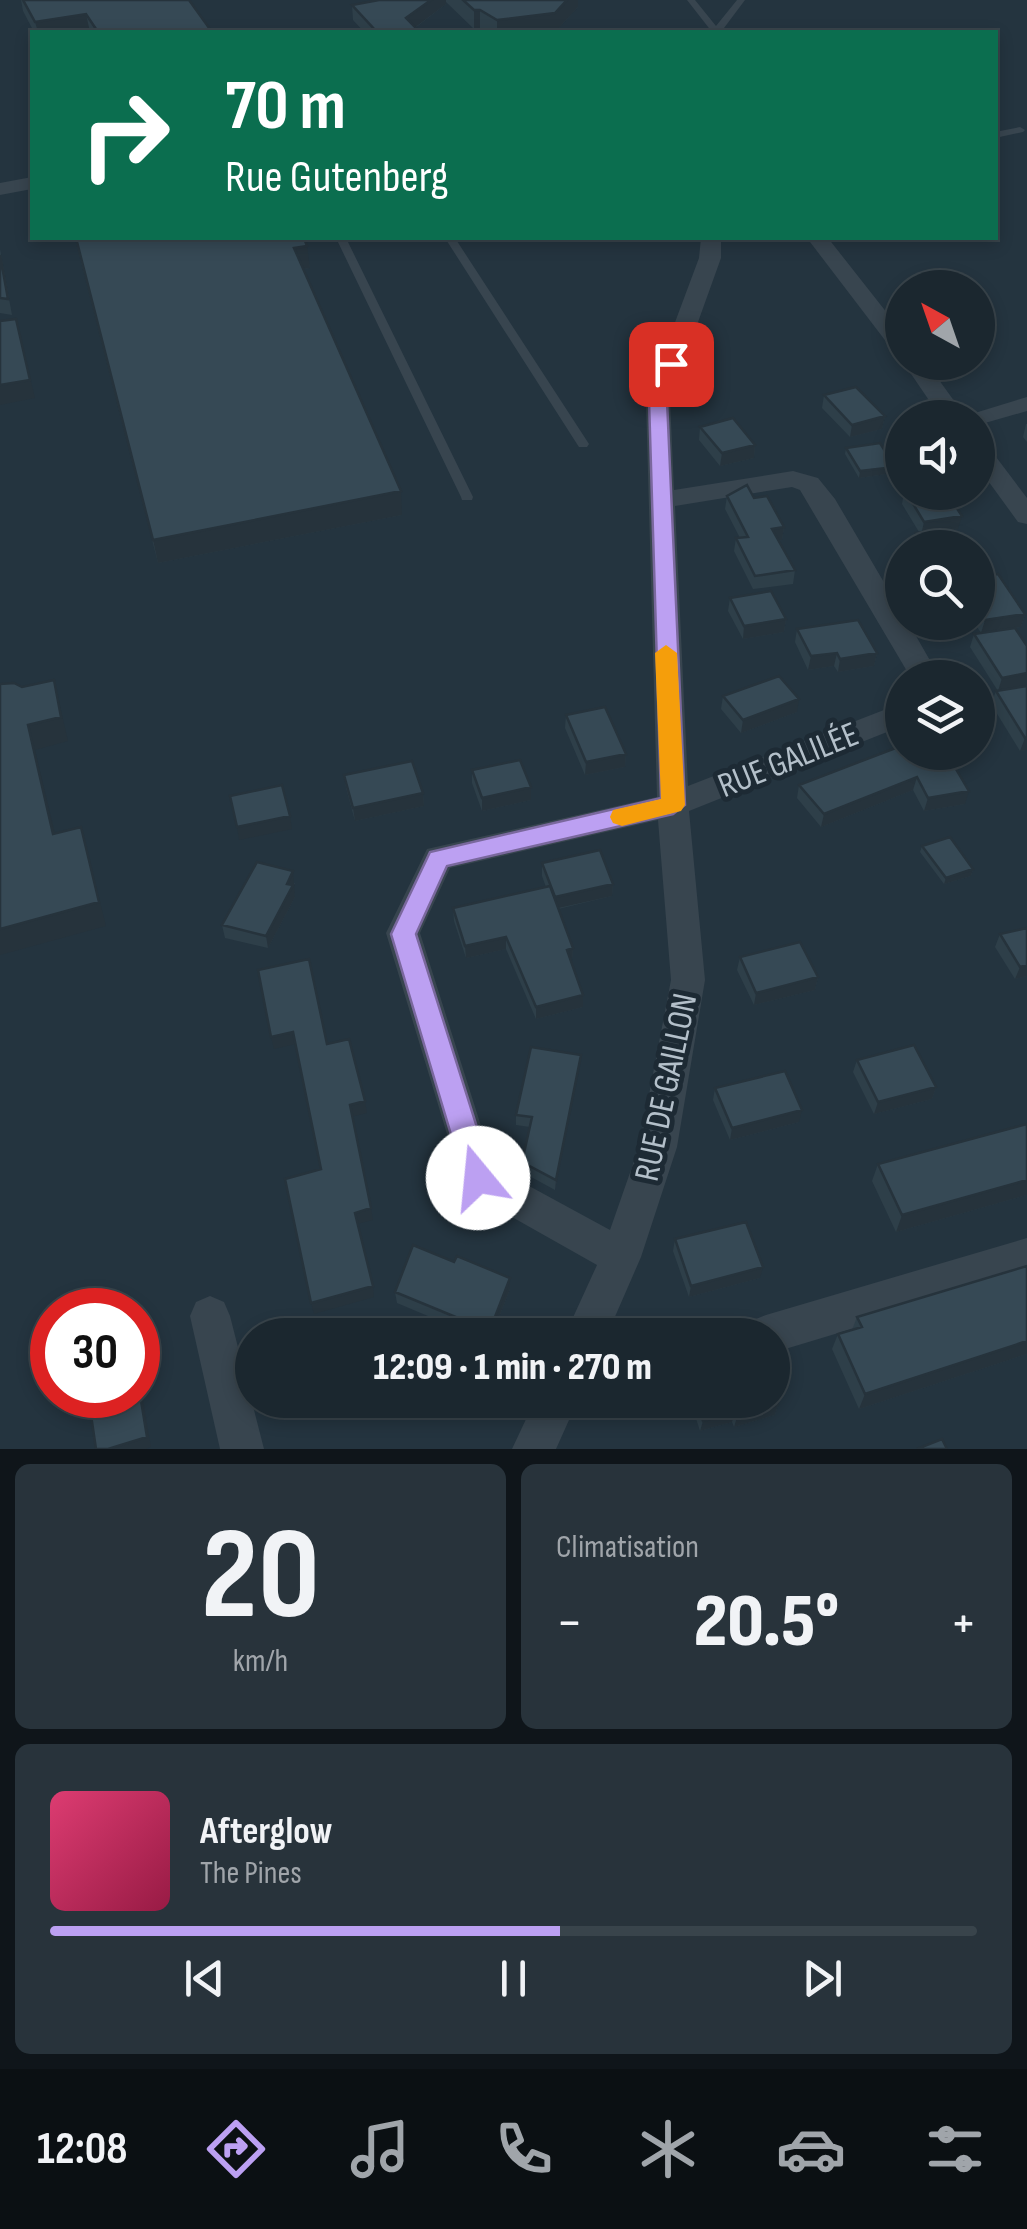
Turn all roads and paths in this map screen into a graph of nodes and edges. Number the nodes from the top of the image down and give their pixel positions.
1 (691, 0) edge
2 (742, 0) edge
3 (715, 30) edge
4 (719, 30) edge
5 (1020, 130) dead end
6 (998, 134) edge
7 (30, 182) edge
8 (0, 189) edge
9 (342, 240) edge
10 (451, 240) edge
11 (711, 240) edge
12 (819, 240) edge
13 (885, 322) edge
14 (1027, 404) edge
15 (995, 413) edge
16 (583, 444) dead end
17 (995, 473) edge
18 (467, 497) dead end
19 (659, 500) junction
20 (1027, 516) edge
21 (919, 660) edge
22 (885, 721) edge
23 (673, 805) junction
24 (621, 1257) junction
25 (1027, 1257) edge
26 (210, 1316) dead end
27 (594, 1318) edge
28 (790, 1328) edge
29 (549, 1418) edge
30 (242, 1449) edge
31 (534, 1449) edge

1 - 3 lane
2 - 4 lane
5 - 6 lane
7 - 8 street
9 - 18 lane
10 - 16 lane
11 - 19 street, RUE DE GAILLON
12 - 13 street
14 - 15 street
17 - 20 street
19 - 21 street
19 - 23 street, RUE DE GAILLON
22 - 23 street, RUE GALILÉE
23 - 24 street, RUE DE GAILLON
23 - 24 street, RUE GALILÉE
24 - 27 street, RUE DE GAILLON
25 - 28 street
26 - 30 street
29 - 31 street

